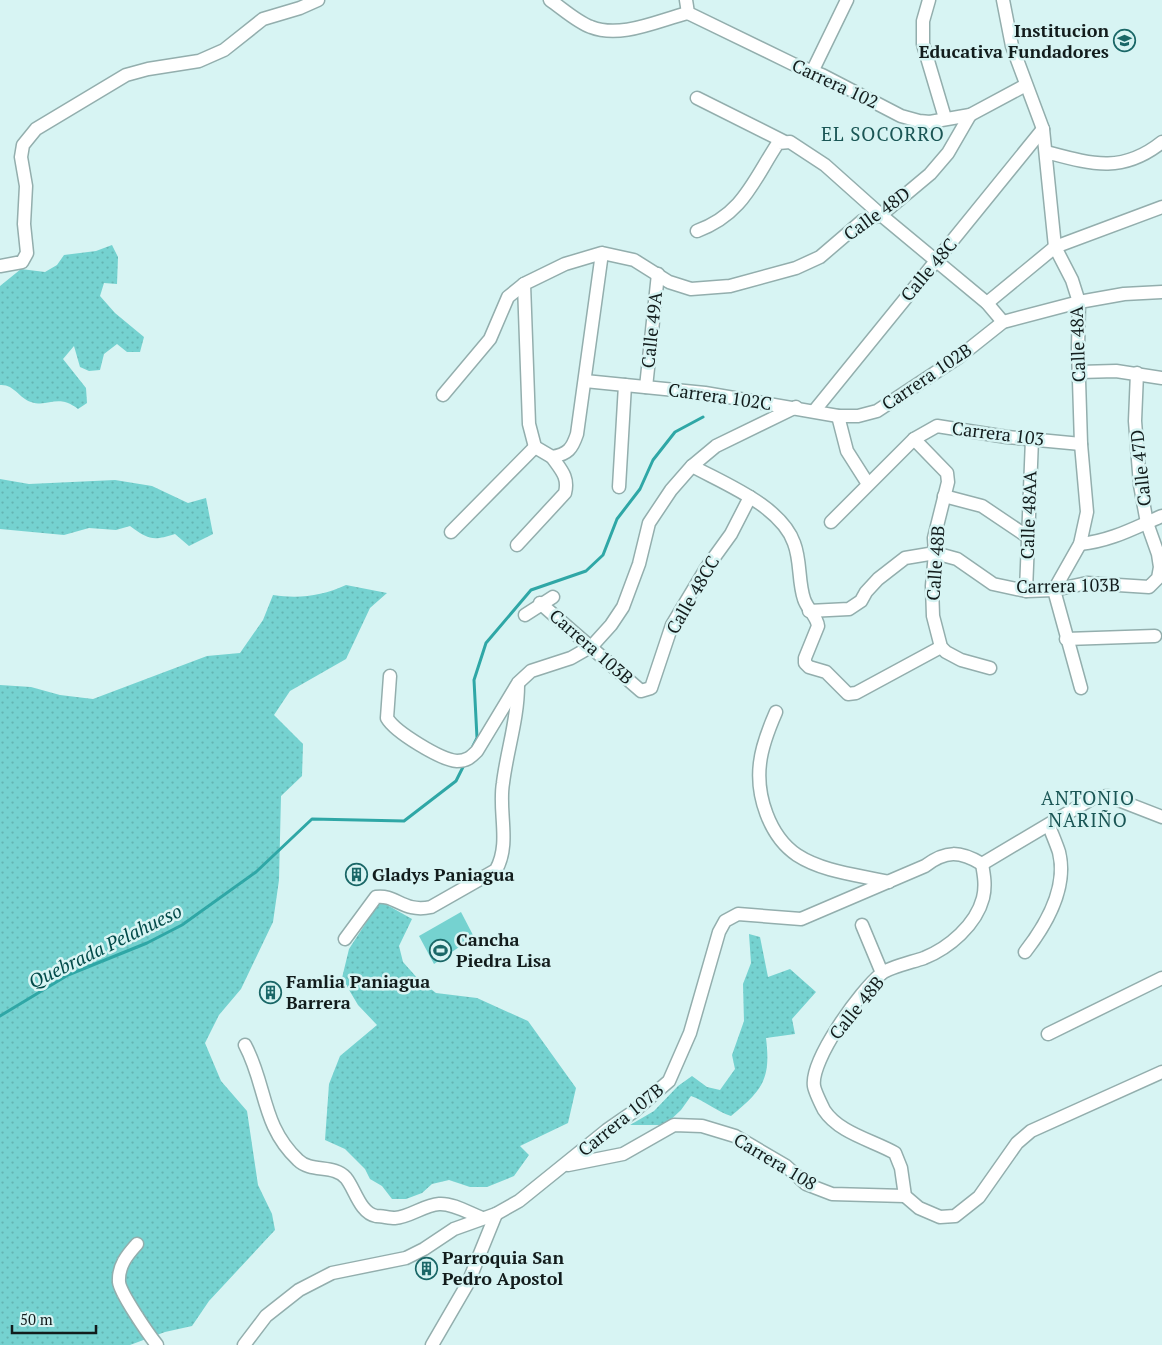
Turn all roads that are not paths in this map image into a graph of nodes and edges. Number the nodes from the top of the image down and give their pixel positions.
1 (318, 0) edge
2 (550, 0) edge
3 (847, 0) edge
4 (929, 0) edge
5 (1003, 0) edge
6 (687, 6) edge
7 (812, 72) junction
8 (1026, 85) junction
9 (697, 98) dead end
10 (970, 115) junction
11 (945, 118) junction
12 (1043, 129) junction
13 (1162, 142) edge
14 (778, 145) junction
15 (1046, 152) junction
16 (1162, 207) edge
17 (881, 215) junction
18 (697, 231) dead end
19 (1055, 247) junction
20 (602, 253) junction
21 (937, 262) junction
22 (0, 266) edge
23 (658, 274) junction
24 (524, 284) junction
25 (1162, 292) edge
26 (1078, 302) junction
27 (987, 303) junction
28 (1003, 322) junction
29 (1079, 372) junction
30 (1137, 373) junction
31 (1162, 378) edge
32 (585, 381) junction
33 (624, 385) junction
34 (646, 387) junction
35 (443, 395) dead end
36 (796, 407) junction
37 (815, 410) junction
38 (838, 416) junction
39 (914, 439) junction
40 (1032, 439) junction
41 (1081, 444) junction
42 (535, 447) junction
43 (552, 457) junction
44 (692, 466) junction
45 (868, 484) junction
46 (618, 487) dead end
47 (944, 496) junction
48 (750, 497) junction
49 (1162, 516) edge
50 (831, 522) dead end
51 (1147, 523) junction
52 (451, 532) dead end
53 (1028, 537) junction
54 (1080, 544) junction
55 (517, 545) dead end
56 (935, 553) junction
57 (1149, 587) joint
58 (1054, 590) junction
59 (1026, 591) junction
60 (553, 597) dead end
61 (540, 603) junction
62 (809, 611) junction
63 (525, 615) dead end
64 (1155, 636) dead end
65 (1066, 639) junction
66 (592, 646) junction
67 (941, 646) junction
68 (990, 668) dead end
69 (390, 676) dead end
70 (518, 683) junction
71 (1081, 688) dead end
72 (641, 691) joint
73 (776, 712) dead end
74 (1162, 817) edge
75 (1049, 826) junction
76 (982, 864) junction
77 (889, 882) junction
78 (862, 925) dead end
79 (345, 939) dead end
80 (1024, 952) dead end
81 (882, 973) junction
82 (1162, 978) edge
83 (1048, 1034) dead end
84 (245, 1044) dead end
85 (1162, 1072) edge
86 (565, 1166) junction
87 (906, 1196) junction
88 (496, 1214) junction
89 (482, 1218) junction
90 (137, 1244) dead end
91 (157, 1345) edge
92 (244, 1345) edge
93 (432, 1345) edge

1 - 22 street
2 - 6 street
3 - 7 street
4 - 11 street
5 - 8 street, Calle 48A
6 - 7 street, Carrera 102
7 - 11 street, Carrera 102
8 - 10 street, Carrera 102
8 - 12 street, Calle 48A
9 - 14 street
10 - 11 street, Carrera 102
10 - 17 street, Calle 48D
12 - 15 street, Calle 48A
12 - 21 street, Calle 48C
13 - 15 street
14 - 17 street
14 - 18 street
15 - 19 street, Calle 48A
16 - 19 street
17 - 21 street
17 - 23 street, Calle 48D
19 - 26 street, Calle 48A
19 - 27 street
20 - 23 street, Calle 48D
20 - 24 street
20 - 32 street
21 - 27 street
21 - 37 street, Calle 48C
23 - 34 street, Calle 49A
24 - 35 street
24 - 42 street
25 - 26 street, Carrera 102B
26 - 28 street, Carrera 102B
26 - 29 street, Calle 48A
27 - 28 street
28 - 38 street, Carrera 102B
29 - 30 street
29 - 41 street, Calle 48A
30 - 31 street
30 - 51 street, Calle 47D
32 - 33 street, Carrera 102C
32 - 43 street
33 - 34 street, Carrera 102C
33 - 46 street
34 - 36 street, Carrera 102C
36 - 37 street, Carrera 102C
36 - 44 street
37 - 38 street, Carrera 102B
38 - 45 street
39 - 40 street, Carrera 103
39 - 45 street, Carrera 103
39 - 47 street, Calle 48B
40 - 41 street, Carrera 103
40 - 53 street, Calle 48AA
41 - 54 street, Calle 48A
42 - 43 street
42 - 52 street
43 - 55 street
44 - 48 street
44 - 66 street
45 - 50 street, Carrera 103
47 - 53 street
47 - 56 street, Calle 48B
48 - 62 street
48 - 72 street, Calle 48CC
49 - 51 street
51 - 54 street
51 - 57 street, Calle 47D
53 - 59 street, Calle 48AA
54 - 58 street, Calle 48A
56 - 59 street, Carrera 103B
56 - 62 street
56 - 67 street, Calle 48B
57 - 58 street, Carrera 103B
58 - 59 street, Carrera 103B
58 - 65 street
60 - 61 street
61 - 63 street
61 - 66 street, Carrera 103B
62 - 67 street
64 - 65 street
65 - 71 street
66 - 70 street
66 - 72 street, Carrera 103B
67 - 68 street
69 - 70 street
70 - 79 street
73 - 77 street
74 - 75 street
75 - 76 street
75 - 80 street
76 - 77 street, Carrera 107B
76 - 81 street, Calle 48B
77 - 86 street, Carrera 107B
78 - 81 street
81 - 87 street, Calle 48B
82 - 83 street
84 - 89 street
85 - 87 street
86 - 87 street, Carrera 108
86 - 88 street, Carrera 107B
88 - 89 street, Carrera 107B
88 - 93 street
89 - 92 street, Carrera 107B
90 - 91 street

